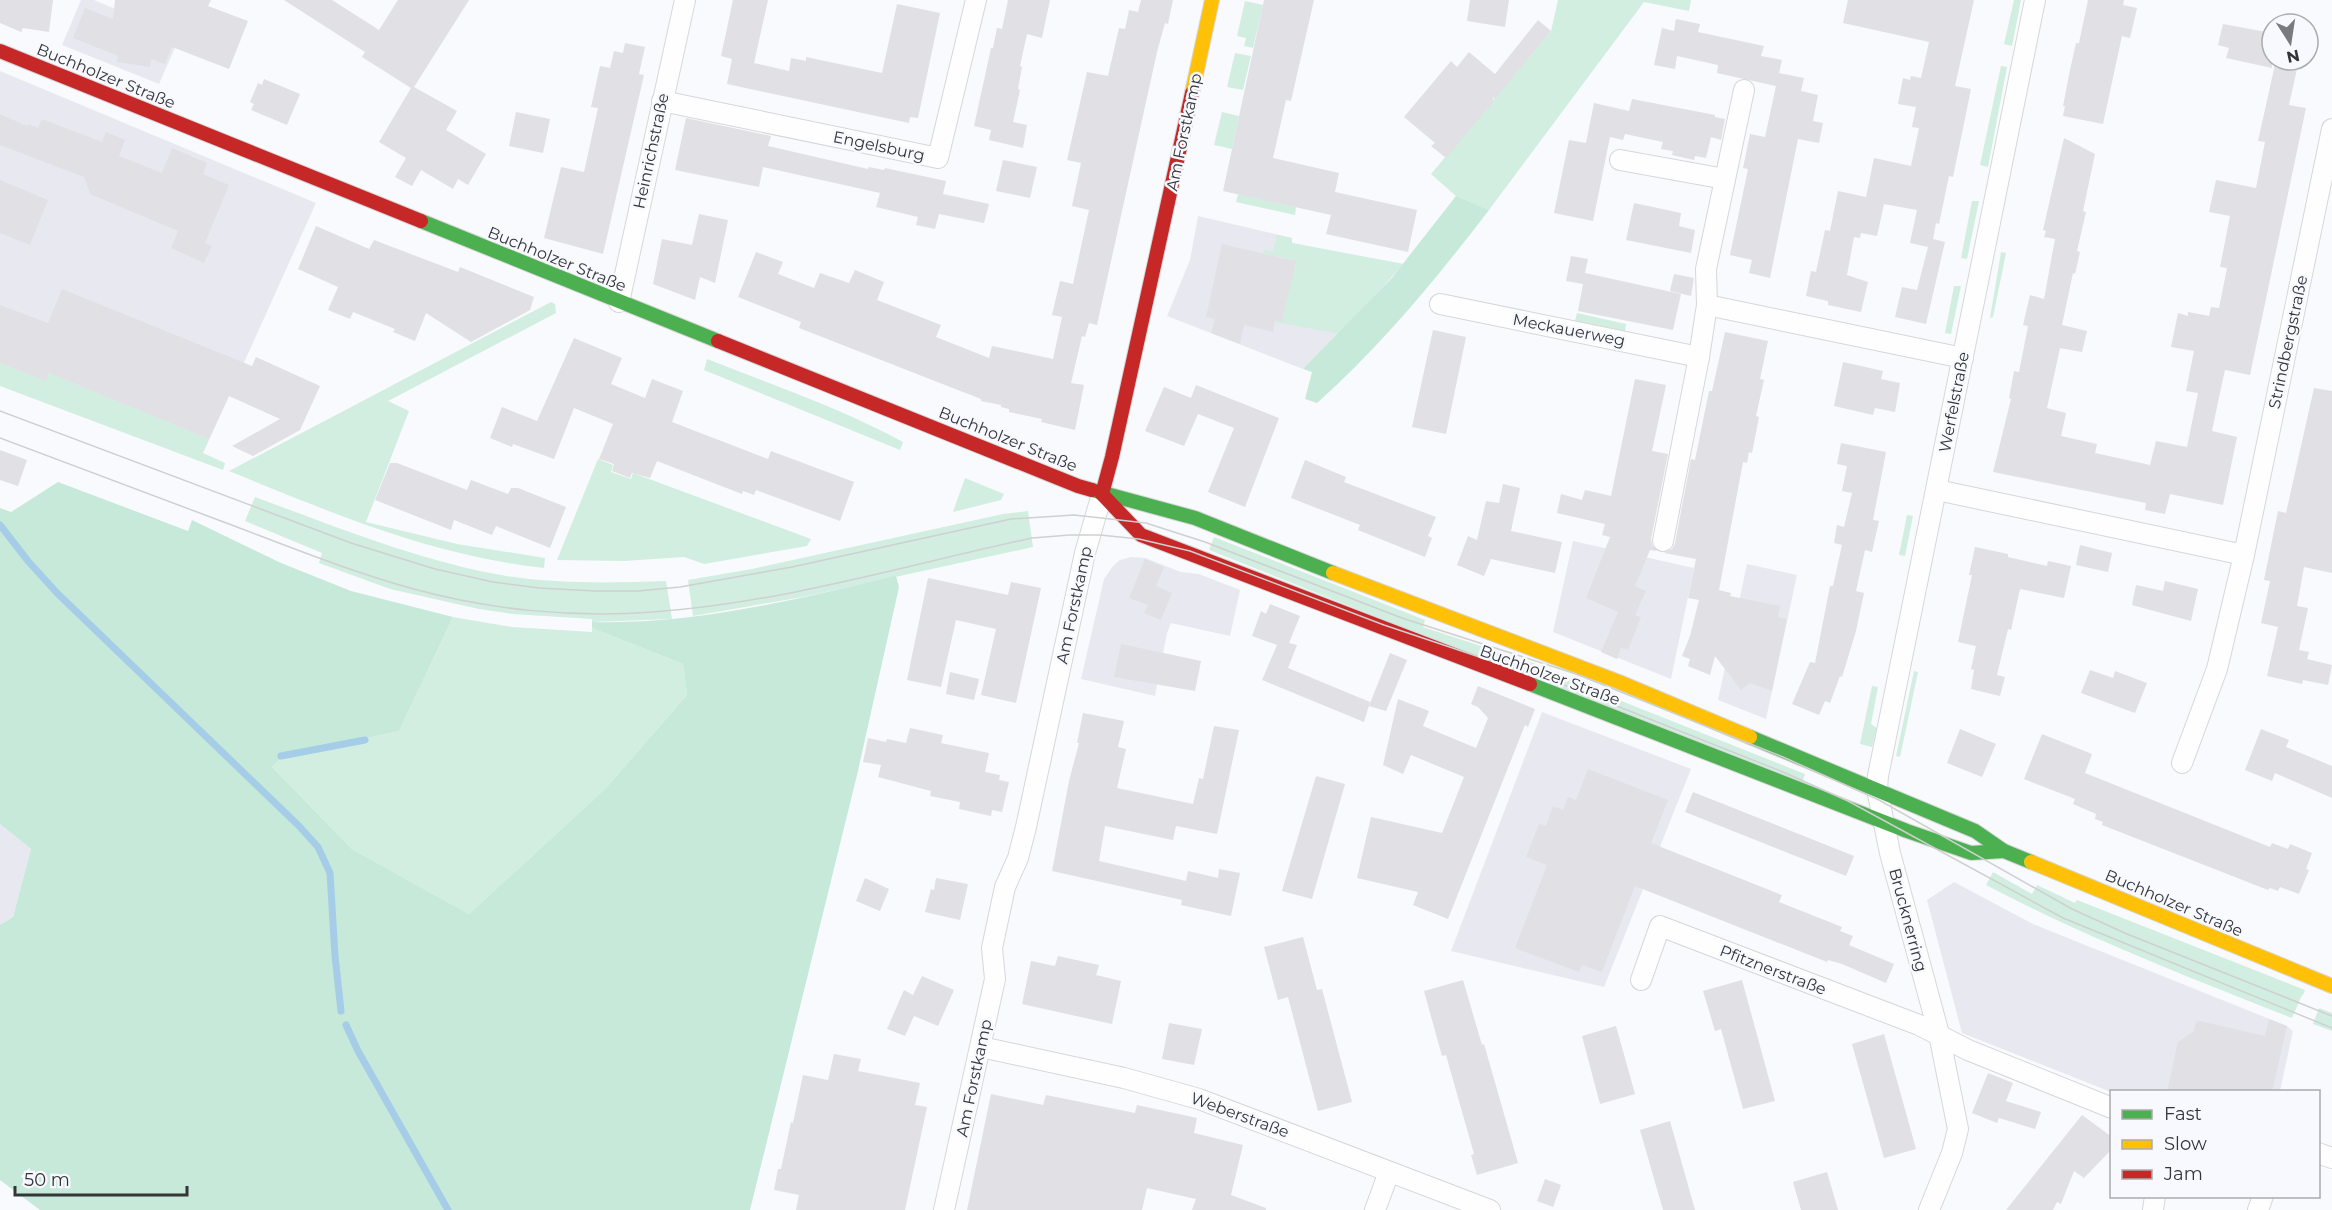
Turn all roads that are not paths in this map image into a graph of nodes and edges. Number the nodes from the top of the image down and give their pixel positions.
1 (685, 0) edge
2 (976, 0) edge
3 (1212, 0) edge
4 (2035, 0) edge
5 (0, 51) edge
6 (1744, 90) dead end
7 (662, 101) junction
8 (2332, 129) edge
9 (1620, 160) dead end
10 (1725, 179) junction
11 (619, 302) junction
12 (1440, 304) dead end
13 (1707, 305) junction
14 (1699, 357) junction
15 (1963, 358) junction
16 (1937, 490) junction
17 (1102, 494) junction
18 (1663, 541) dead end
19 (2244, 555) junction
20 (2182, 763) dead end
21 (1880, 805) junction
22 (2004, 851) junction
23 (1641, 980) dead end
24 (2332, 986) edge
25 (1939, 1034) junction
26 (981, 1047) junction
27 (2110, 1107) edge
28 (1389, 1172) junction
29 (944, 1210) edge
30 (1375, 1210) edge
31 (1490, 1210) edge
32 (1929, 1210) edge

1 - 7 street, Heinrichstraße
2 - 7 street, Engelsburg
3 - 17 main road, Am Forstkamp
4 - 15 street, Werfelstraße
5 - 11 main road, Buchholzer Straße
6 - 10 street
7 - 11 street, Heinrichstraße
8 - 19 street, Strindbergstraße
9 - 10 street
10 - 13 street
11 - 17 main road, Buchholzer Straße
12 - 14 street, Meckauerweg
13 - 14 street
13 - 15 street
14 - 18 street
15 - 16 street, Werfelstraße
16 - 19 street
16 - 21 street, Werfelstraße
17 - 21 main road, Buchholzer Straße
17 - 21 main road, Buchholzer Straße
17 - 26 street, Am Forstkamp
19 - 20 street, Strindbergstraße
21 - 22 main road, Buchholzer Straße
21 - 22 main road, Buchholzer Straße
21 - 25 street, Brucknerring
22 - 24 main road, Buchholzer Straße
23 - 25 street, Pfitznerstraße
25 - 27 street
25 - 32 street, Brucknerring
26 - 28 street, Weberstraße
26 - 29 street, Am Forstkamp
28 - 30 street
28 - 31 street, Weberstraße

